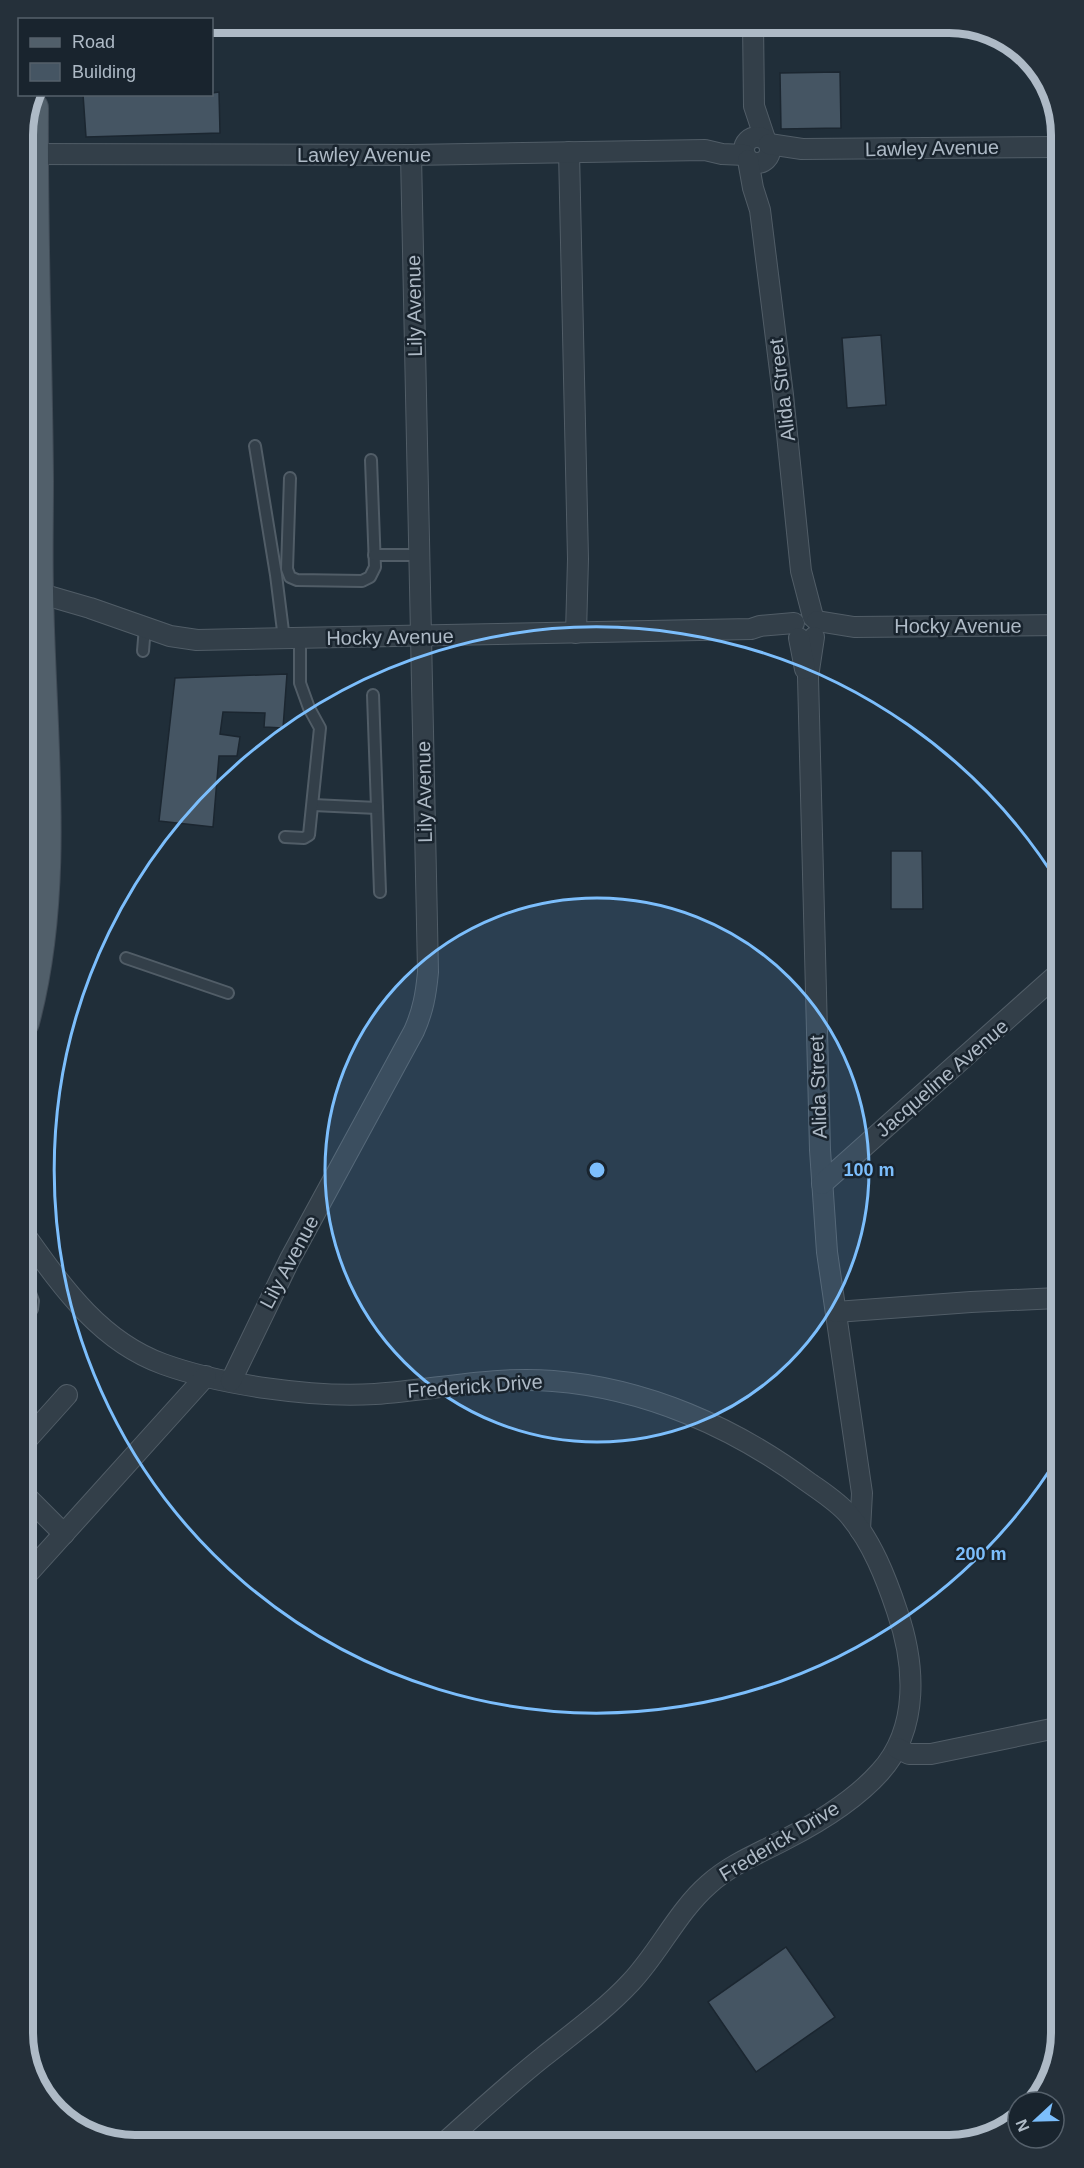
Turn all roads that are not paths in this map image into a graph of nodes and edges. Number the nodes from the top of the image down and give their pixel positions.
1 (753, 33) edge
2 (1051, 147) edge
3 (757, 150) junction
4 (569, 152) junction
5 (33, 154) edge
6 (411, 155) junction
7 (33, 350) edge
8 (255, 446) dead end
9 (371, 460) dead end
10 (291, 478) dead end
11 (33, 543) edge
12 (374, 555) junction
13 (420, 555) junction
14 (33, 591) edge
15 (33, 618) edge
16 (1051, 626) edge
17 (145, 627) junction
18 (806, 628) junction
19 (576, 633) junction
20 (422, 636) junction
21 (292, 638) junction
22 (143, 651) dead end
23 (374, 695) dead end
24 (313, 805) junction
25 (377, 808) junction
26 (285, 837) dead end
27 (33, 841) edge
28 (380, 892) dead end
29 (126, 958) dead end
30 (33, 974) edge
31 (1051, 981) edge
32 (228, 993) dead end
33 (822, 1184) junction
34 (33, 1246) edge
35 (1051, 1298) edge
36 (836, 1312) junction
37 (206, 1376) junction
38 (231, 1381) junction
39 (67, 1395) dead end
40 (33, 1432) edge
41 (33, 1504) edge
42 (860, 1530) junction
43 (64, 1534) junction
44 (33, 1567) edge
45 (1051, 1729) edge
46 (897, 1748) junction
47 (453, 2135) edge

1 - 3 street, Alida Street
2 - 3 street, Lawley Avenue
3 - 4 street, Lawley Avenue
3 - 18 street, Alida Street
4 - 6 street, Lawley Avenue
4 - 19 street
5 - 6 street, Lawley Avenue
6 - 13 street, Lily Avenue
7 - 11 main road
8 - 21 lane
9 - 12 lane
10 - 12 lane
12 - 13 lane
13 - 20 street, Lily Avenue
14 - 17 street, Hocky Avenue
15 - 27 main road
16 - 18 street, Hocky Avenue
17 - 21 street, Hocky Avenue
17 - 22 lane
18 - 19 street, Hocky Avenue
18 - 33 street, Alida Street
19 - 20 street, Hocky Avenue
20 - 21 street, Hocky Avenue
20 - 38 street, Lily Avenue
21 - 24 lane
23 - 25 lane
24 - 25 lane
24 - 26 lane
25 - 28 lane
27 - 30 main road
29 - 32 lane
31 - 33 street, Jacqueline Avenue
33 - 36 street, Alida Street
34 - 37 street, Frederick Drive
35 - 36 street
36 - 42 street, Alida Street
37 - 38 street, Frederick Drive
37 - 43 street
38 - 42 street, Frederick Drive
39 - 40 street
41 - 43 street
42 - 46 street, Frederick Drive
43 - 44 street
45 - 46 street
46 - 47 street, Frederick Drive

